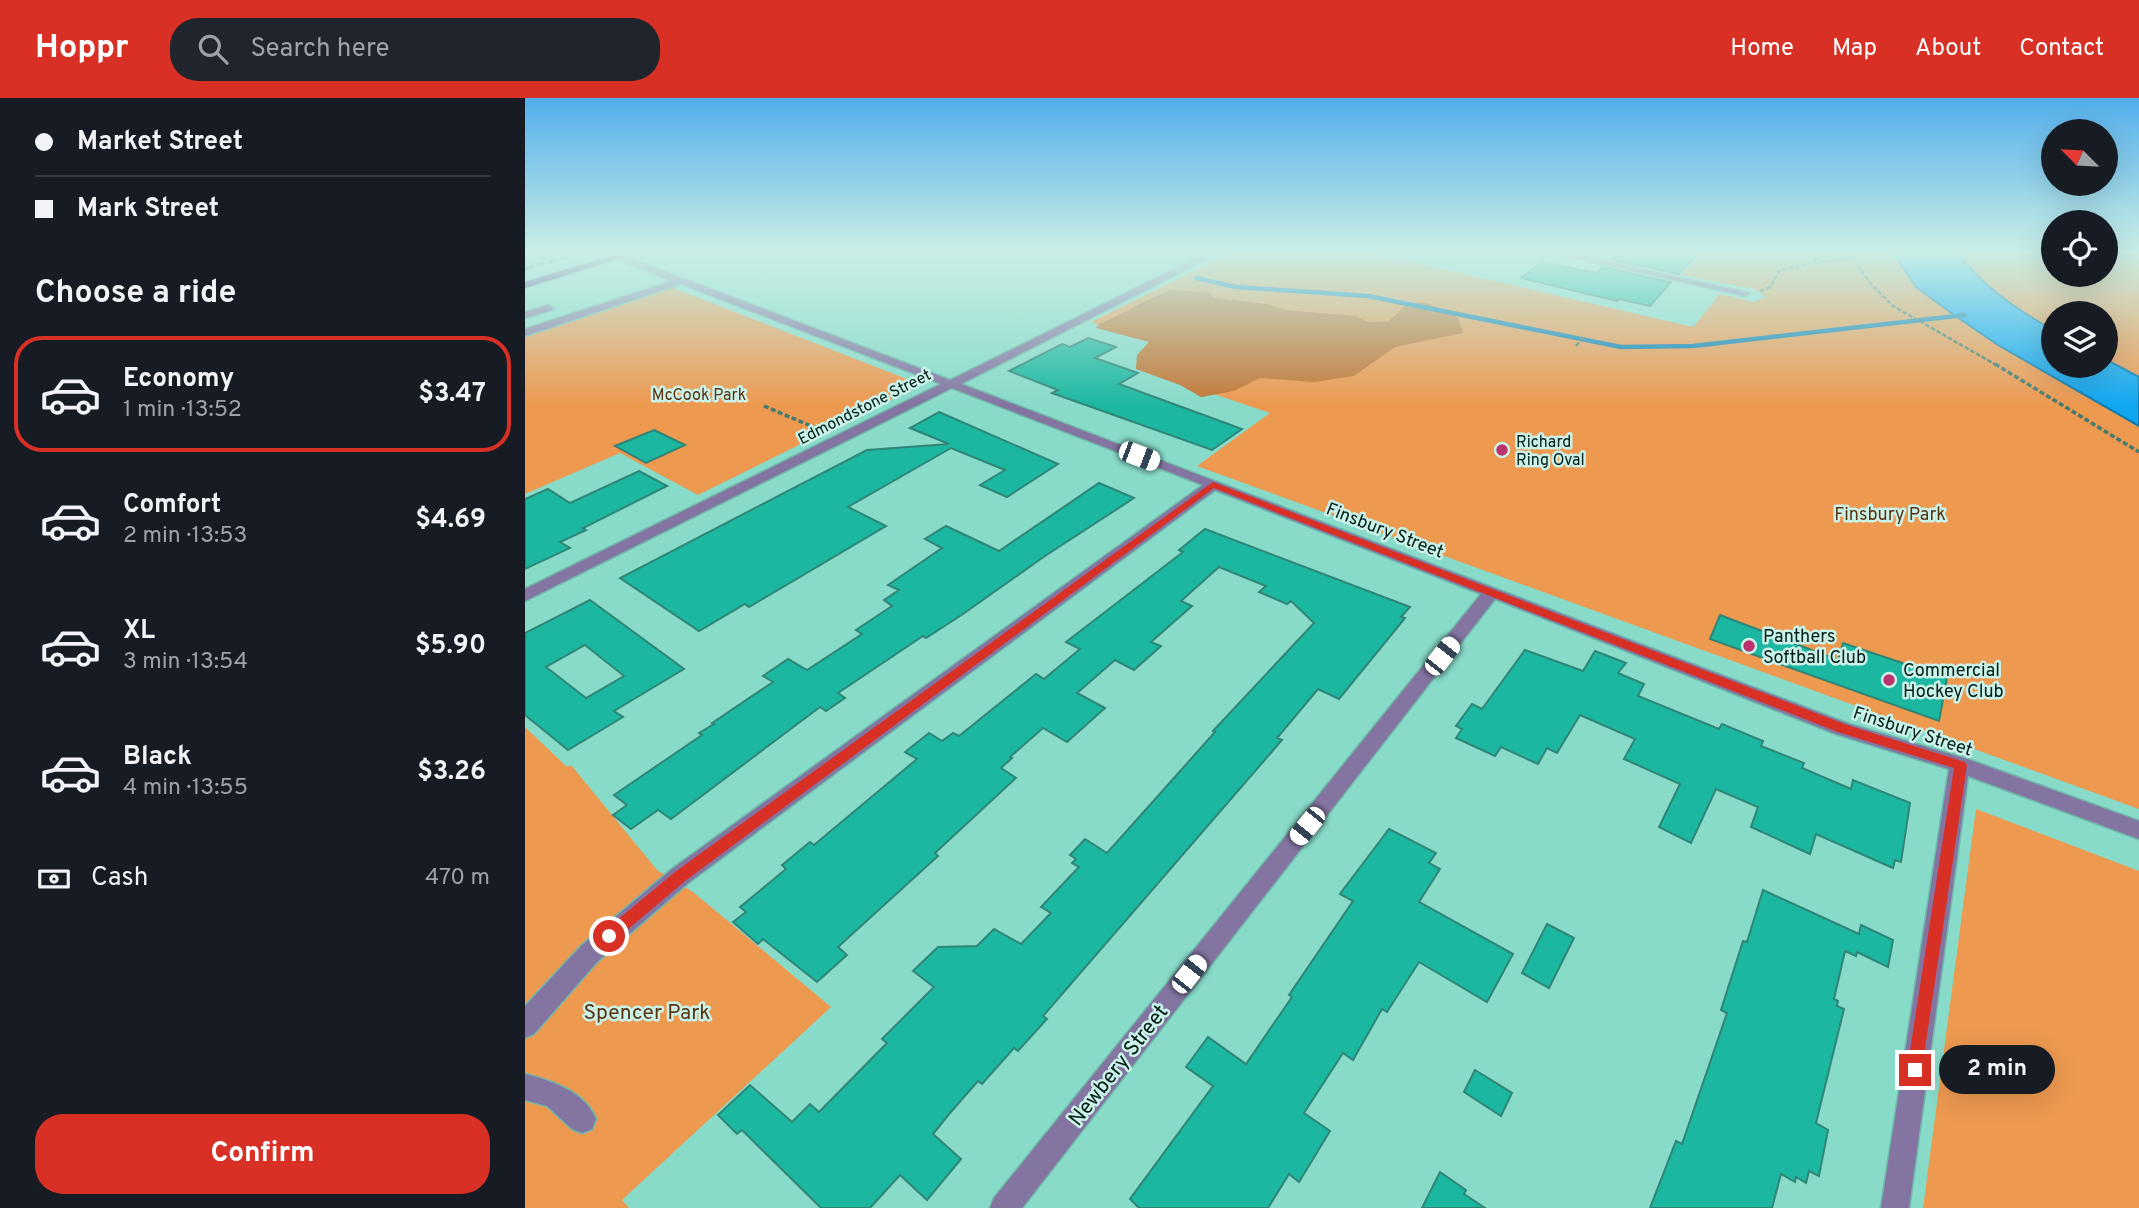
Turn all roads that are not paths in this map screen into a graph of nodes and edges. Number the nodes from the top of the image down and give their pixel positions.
1 (618, 302) edge
2 (734, 302) edge
3 (1114, 302) edge
4 (548, 308) dead end
5 (525, 315) edge
6 (525, 333) edge
7 (947, 384) junction
8 (1213, 485) junction
9 (1492, 592) junction
10 (525, 596) edge
11 (1961, 765) junction
12 (2139, 830) edge
13 (525, 1025) edge
14 (525, 1087) edge
15 (582, 1119) dead end
16 (1004, 1208) edge
17 (1895, 1208) edge

1 - 6 street
2 - 7 street, Finsbury Street
3 - 7 street, Edmondstone Street
4 - 5 street
7 - 8 street, Finsbury Street
7 - 10 street, Edmondstone Street
8 - 9 street, Finsbury Street
8 - 13 street
9 - 11 street, Finsbury Street
9 - 16 street, Newbery Street
11 - 12 street, Finsbury Street
11 - 17 street
14 - 15 street

